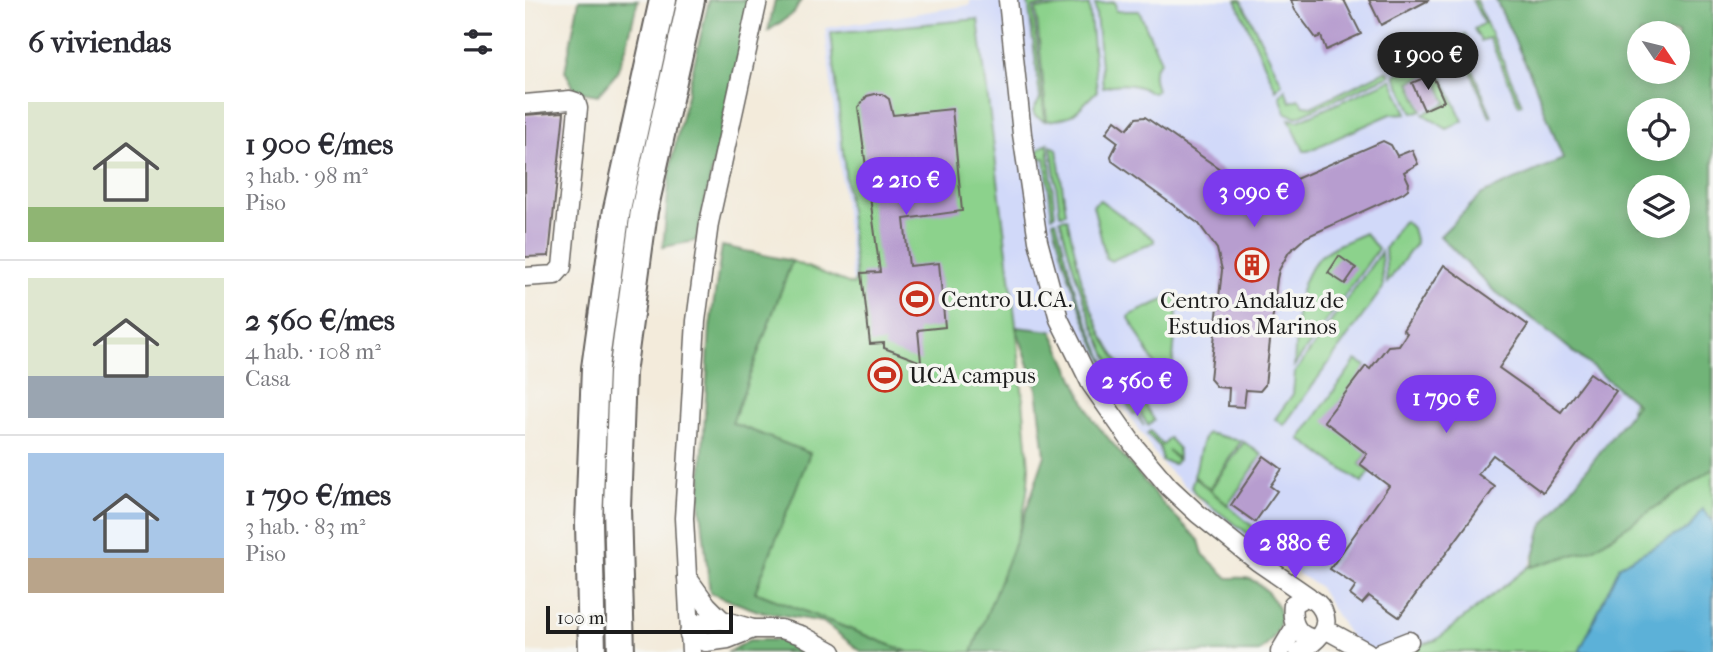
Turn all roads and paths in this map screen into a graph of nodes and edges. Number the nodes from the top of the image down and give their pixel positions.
1 (663, 0) edge
2 (691, 0) edge
3 (758, 0) edge
4 (1009, 0) edge
5 (525, 104) edge
6 (525, 277) edge
7 (687, 577) junction
8 (1301, 601) junction
9 (722, 620) junction
10 (1295, 627) junction
11 (753, 629) junction
12 (1320, 634) junction
13 (728, 639) junction
14 (1409, 641) dead end
15 (690, 643) edge
16 (593, 652) edge
17 (621, 652) edge
18 (714, 652) edge
19 (832, 652) edge
20 (1280, 652) edge
21 (1299, 652) edge
22 (1367, 652) edge
23 (1381, 652) edge

1 - 16 highway
2 - 17 highway
3 - 7 street
4 - 8 street
5 - 6 street
7 - 9 street
7 - 15 street
8 - 10 street
8 - 12 street
9 - 11 street
9 - 15 street
10 - 12 street
10 - 20 street
11 - 13 street
11 - 19 street
12 - 21 street
12 - 22 street
13 - 15 street
13 - 18 street
14 - 23 street

